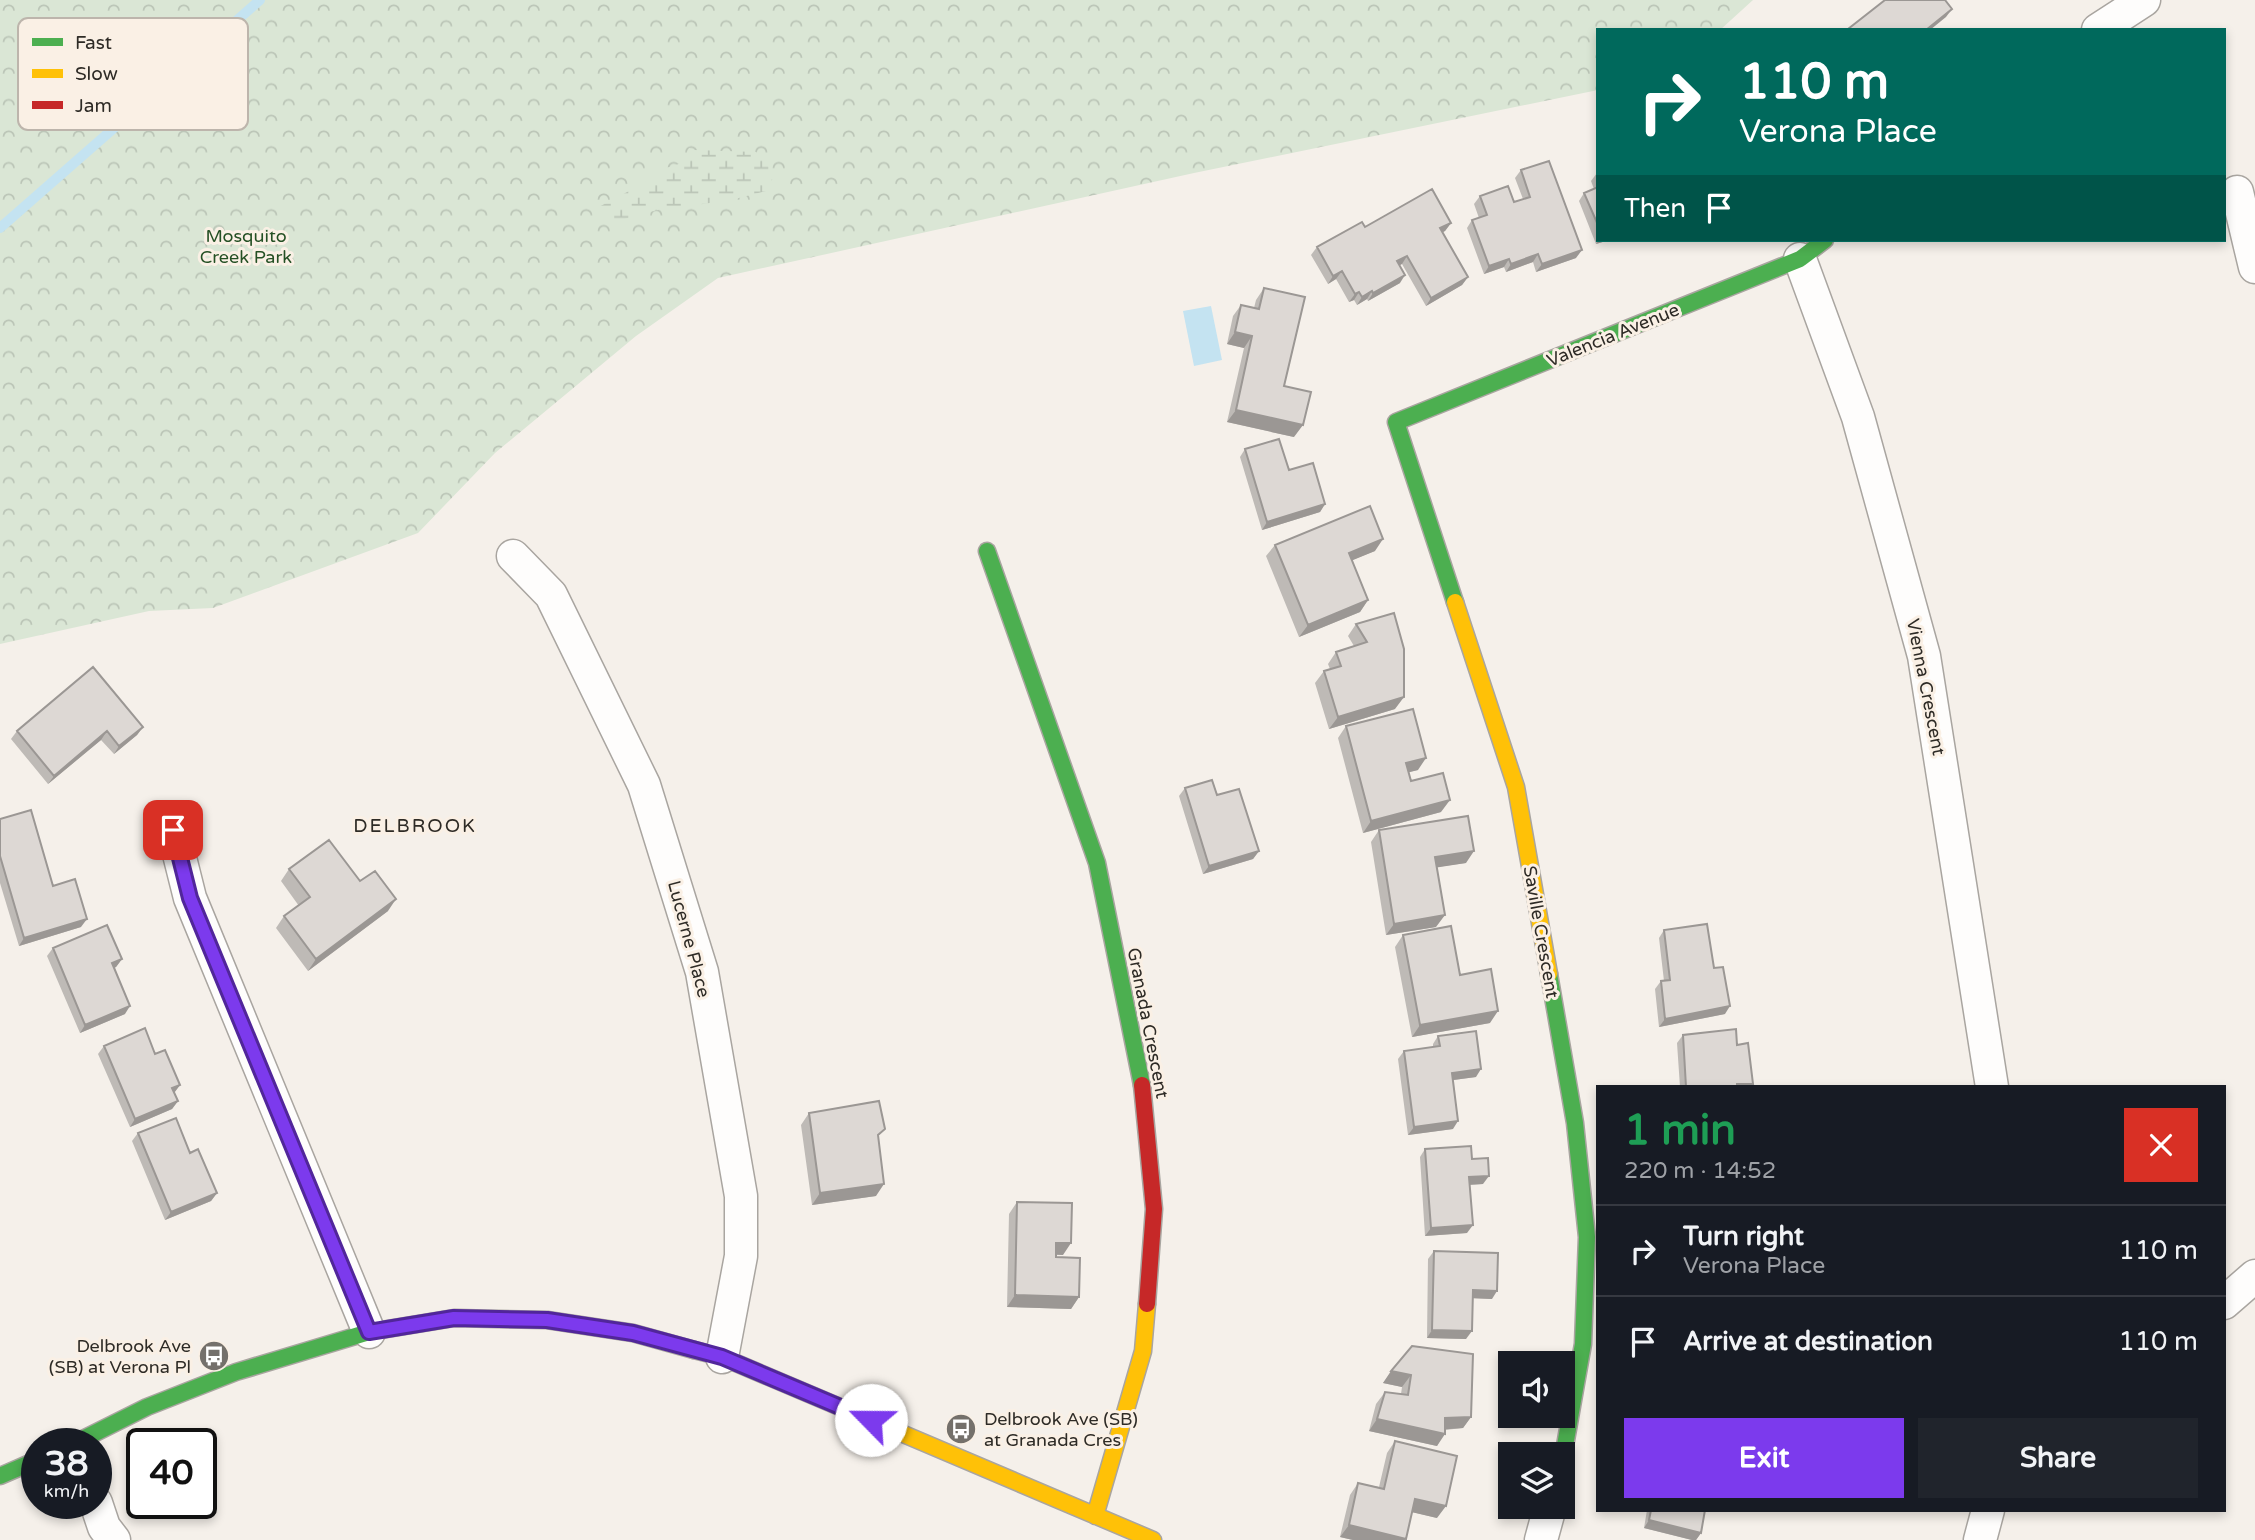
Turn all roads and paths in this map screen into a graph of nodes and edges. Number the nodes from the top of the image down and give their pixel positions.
1 (2144, 0) edge
2 (2101, 28) edge
3 (2239, 193) edge
4 (1822, 242) edge
5 (1800, 259) junction
6 (2255, 267) edge
7 (1396, 422) joint
8 (986, 551) dead end
9 (513, 556) dead end
10 (173, 830) dead end
11 (1992, 1085) edge
12 (2255, 1276) edge
13 (2226, 1301) edge
14 (369, 1332) junction
15 (722, 1357) junction
16 (107, 1428) edge
17 (1566, 1442) edge
18 (21, 1467) edge
19 (0, 1476) edge
20 (1096, 1516) junction
21 (101, 1519) edge
22 (1547, 1519) edge
23 (114, 1540) edge
24 (1153, 1540) edge
25 (1541, 1540) edge

1 - 2 street
3 - 6 street
4 - 5 street, Valencia Avenue
5 - 7 street, Valencia Avenue
5 - 11 street, Vienna Crescent
7 - 17 street, Saville Crescent
8 - 20 street, Granada Crescent
9 - 15 street, Lucerne Place
10 - 14 street
12 - 13 street
14 - 15 street
14 - 16 street
15 - 20 street
18 - 19 street
20 - 24 street
21 - 23 street
22 - 25 street

